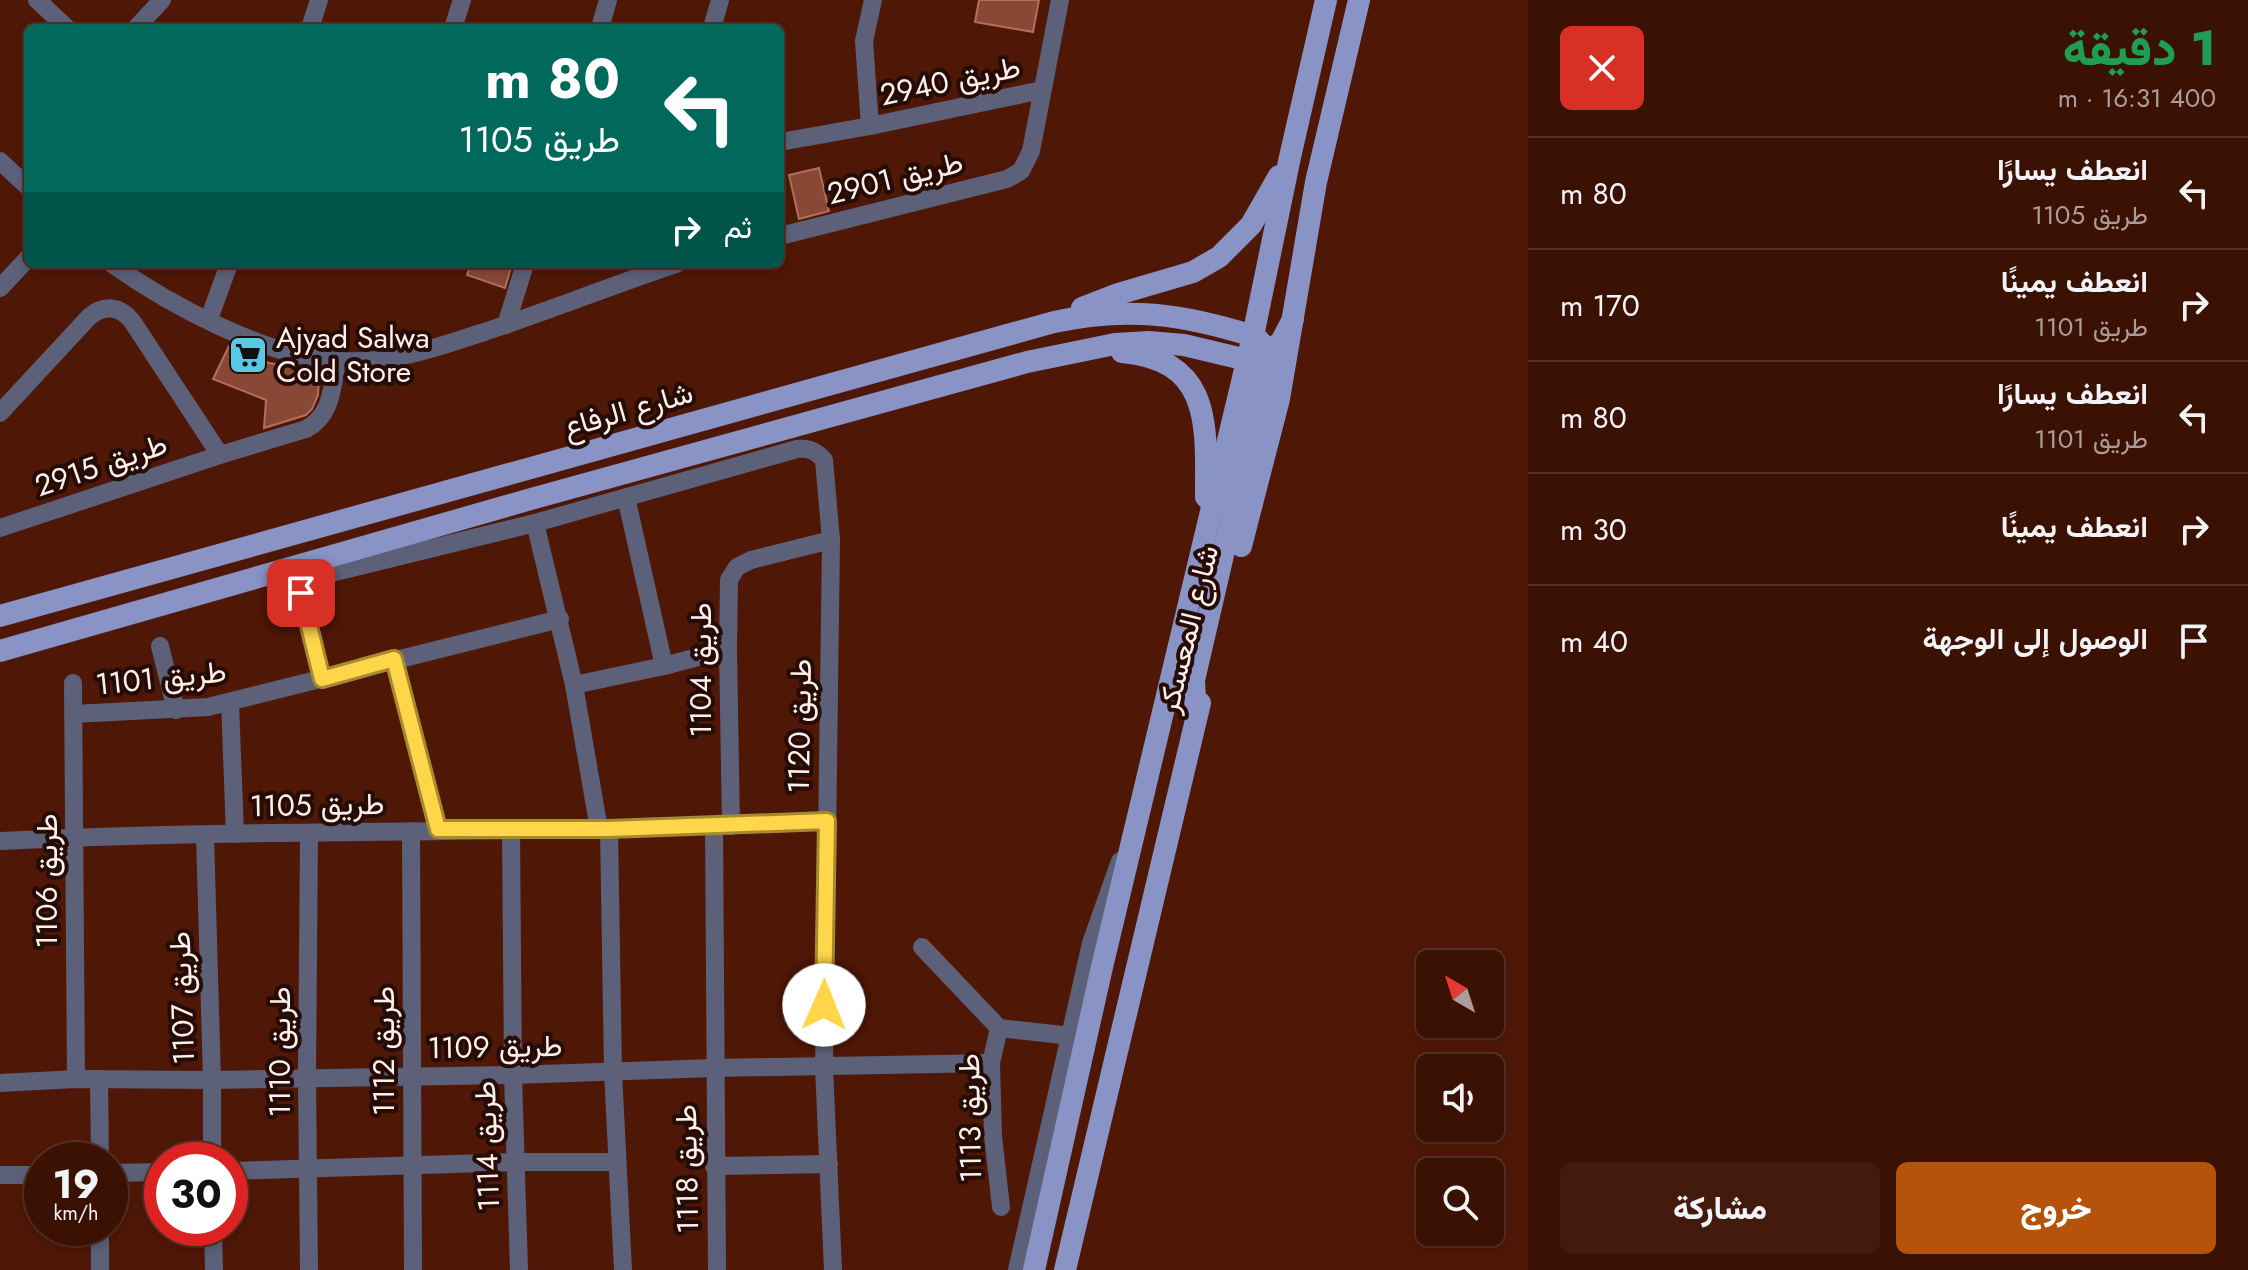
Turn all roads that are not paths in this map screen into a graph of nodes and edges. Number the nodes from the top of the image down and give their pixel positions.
1 (37, 0) edge
2 (162, 0) edge
3 (319, 0) edge
4 (462, 0) edge
5 (608, 0) edge
6 (720, 0) edge
7 (873, 0) edge
8 (1060, 0) edge
9 (1326, 0) edge
10 (1359, 0) edge
11 (63, 24) edge
12 (140, 24) edge
13 (311, 24) edge
14 (454, 24) edge
15 (601, 24) edge
16 (713, 24) edge
17 (1042, 90) junction
18 (870, 126) junction
19 (784, 141) edge
20 (1290, 157) junction
21 (0, 161) edge
22 (24, 183) edge
23 (784, 235) edge
24 (24, 262) edge
25 (118, 268) edge
26 (228, 268) edge
27 (524, 268) edge
28 (641, 270) edge
29 (0, 288) edge
30 (209, 319) junction
31 (1293, 319) junction
32 (1054, 322) junction
33 (506, 325) junction
34 (1256, 349) junction
35 (1081, 351) junction
36 (337, 361) junction
37 (0, 413) edge
38 (220, 455) junction
39 (626, 497) junction
40 (535, 523) junction
41 (0, 528) edge
42 (1206, 535) junction
43 (831, 540) junction
44 (0, 616) edge
45 (560, 619) junction
46 (160, 646) dead end
47 (728, 649) junction
48 (0, 651) edge
49 (394, 659) junction
50 (664, 666) junction
51 (322, 679) junction
52 (73, 683) dead end
53 (574, 685) junction
54 (230, 702) junction
55 (176, 710) junction
56 (74, 714) junction
57 (1196, 717) junction
58 (1142, 806) junction
59 (827, 821) junction
60 (722, 826) junction
61 (438, 829) junction
62 (511, 829) junction
63 (604, 829) junction
64 (411, 831) junction
65 (309, 833) junction
66 (235, 834) junction
67 (205, 835) junction
68 (75, 837) junction
69 (0, 841) edge
70 (922, 947) dead end
71 (999, 1028) junction
72 (1071, 1036) junction
73 (991, 1063) junction
74 (824, 1067) junction
75 (714, 1068) junction
76 (613, 1072) junction
77 (513, 1075) junction
78 (412, 1076) junction
79 (307, 1078) junction
80 (76, 1079) junction
81 (99, 1079) junction
82 (212, 1080) junction
83 (0, 1083) edge
84 (100, 1142) edge
85 (212, 1142) edge
86 (516, 1162) junction
87 (617, 1162) junction
88 (829, 1164) junction
89 (413, 1165) junction
90 (714, 1166) junction
91 (309, 1167) junction
92 (248, 1170) edge
93 (0, 1175) edge
94 (24, 1175) edge
95 (1001, 1207) dead end
96 (100, 1246) edge
97 (213, 1246) edge
98 (1024, 1266) edge
99 (100, 1270) edge
100 (214, 1270) edge
101 (309, 1270) edge
102 (413, 1270) edge
103 (519, 1270) edge
104 (623, 1270) edge
105 (717, 1270) edge
106 (833, 1270) edge
107 (1002, 1270) edge
108 (1065, 1270) edge

1 - 11 street
2 - 12 street
3 - 13 street
4 - 14 street
5 - 15 street
6 - 16 street
7 - 18 street, طريق 2940
8 - 17 street
9 - 20 main road, شارع المعسكر
10 - 31 main road, شارع المعسكر
17 - 18 street, طريق 2940
17 - 23 street, طريق 2901
18 - 19 street, طريق 2940
20 - 32 main road
20 - 34 main road, شارع المعسكر
21 - 22 street
24 - 29 street
25 - 30 street
26 - 30 street
27 - 33 street
28 - 33 street
30 - 36 street
31 - 34 main road
31 - 57 main road, شارع المعسكر
32 - 34 main road, شارع الرفاع
32 - 44 main road, شارع الرفاع
33 - 36 street
34 - 35 main road, شارع الرفاع
34 - 42 main road, شارع المعسكر
34 - 57 main road
35 - 42 main road
35 - 48 main road, شارع الرفاع
36 - 38 street, طريق 2915
37 - 38 street, طريق 2915
38 - 41 street, طريق 2915
39 - 40 street
39 - 43 street, طريق 1120
39 - 50 street
40 - 45 street
40 - 51 street
42 - 58 main road, شارع المعسكر
43 - 47 street, طريق 1104
43 - 59 street, طريق 1120
45 - 49 street, طريق 1101
45 - 53 street
46 - 55 street
47 - 50 street
47 - 60 street, طريق 1104
49 - 51 street, طريق 1101
49 - 61 street
50 - 53 street
51 - 54 street, طريق 1101
52 - 56 street, طريق 1106
53 - 63 street
54 - 55 street, طريق 1101
54 - 66 street
55 - 56 street, طريق 1101
56 - 68 street, طريق 1106
57 - 108 main road, شارع المعسكر
58 - 72 street
58 - 98 main road, شارع المعسكر
59 - 60 street, طريق 1105
59 - 74 street, طريق 1120
60 - 63 street, طريق 1105
60 - 75 street, طريق 1104
61 - 62 street, طريق 1105
61 - 64 street, طريق 1105
62 - 63 street, طريق 1105
62 - 77 street, طريق 1114
63 - 76 street
64 - 65 street, طريق 1105
64 - 78 street, طريق 1112
65 - 66 street, طريق 1105
65 - 79 street, طريق 1110
66 - 67 street, طريق 1105
67 - 68 street, طريق 1105
67 - 82 street, طريق 1107
68 - 69 street, طريق 1105
68 - 80 street, طريق 1106
70 - 71 street
71 - 72 street
71 - 73 street, طريق 1113
72 - 98 street
73 - 74 street, طريق 1109
73 - 95 street, طريق 1113
74 - 75 street, طريق 1109
74 - 88 street, طريق 1120
75 - 76 street, طريق 1109
75 - 90 street, طريق 1118
76 - 77 street, طريق 1109
76 - 87 street
77 - 78 street, طريق 1109
77 - 86 street, طريق 1114
78 - 79 street, طريق 1109
78 - 89 street, طريق 1112
79 - 82 street, طريق 1109
79 - 91 street, طريق 1110
80 - 81 street, طريق 1109
80 - 83 street, طريق 1109
81 - 82 street, طريق 1109
81 - 84 street
82 - 85 street, طريق 1107
86 - 87 street
86 - 89 street
86 - 103 street, طريق 1114
87 - 104 street
88 - 90 street
88 - 106 street, طريق 1120
89 - 91 street
89 - 102 street, طريق 1112
90 - 105 street, طريق 1118
91 - 92 street
91 - 101 street, طريق 1110
93 - 94 street
96 - 99 street
97 - 100 street
98 - 107 street

